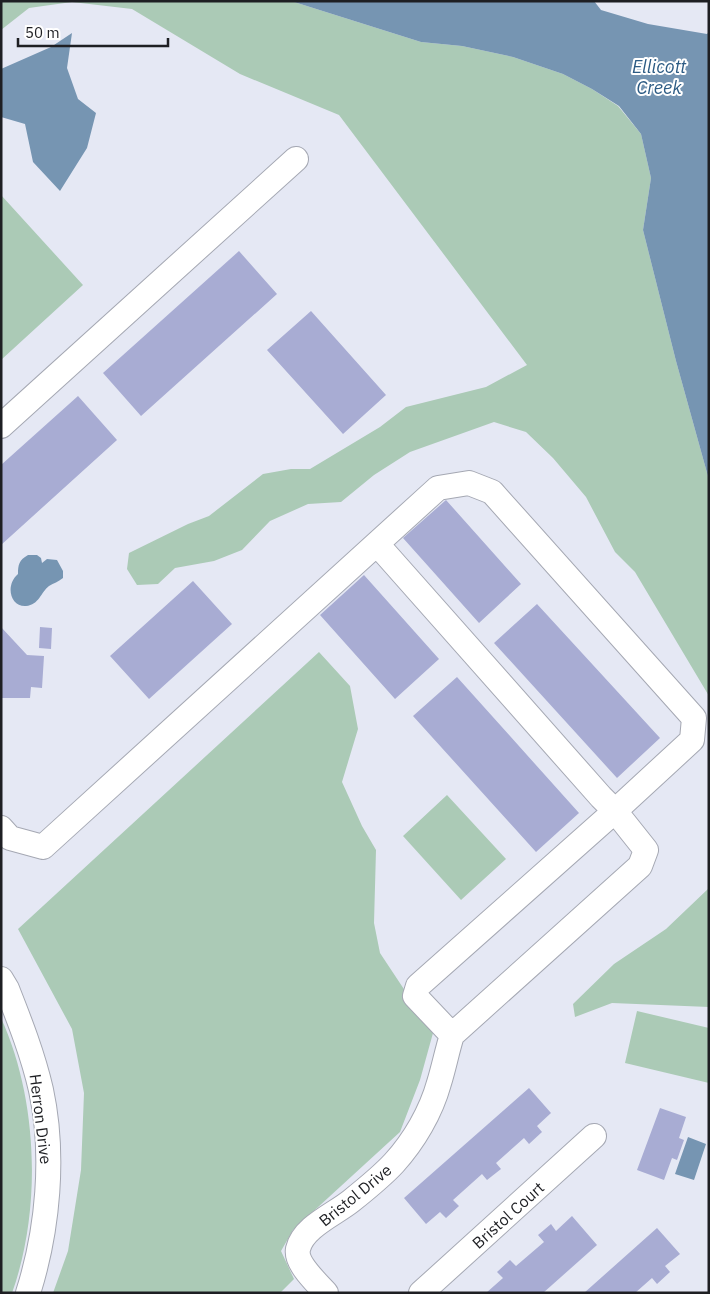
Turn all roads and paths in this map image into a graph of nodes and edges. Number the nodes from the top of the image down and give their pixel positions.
1 (296, 158) dead end
2 (1, 426) edge
3 (376, 544) junction
4 (615, 811) junction
5 (1, 828) edge
6 (1, 979) edge
7 (452, 1035) junction
8 (594, 1136) dead end
9 (28, 1293) edge
10 (326, 1293) edge
11 (421, 1293) edge

1 - 2 street
3 - 4 street
3 - 4 street
3 - 5 street
4 - 7 street
4 - 7 street
6 - 9 street, Herron Drive
7 - 10 street, Bristol Drive
8 - 11 street, Bristol Court

